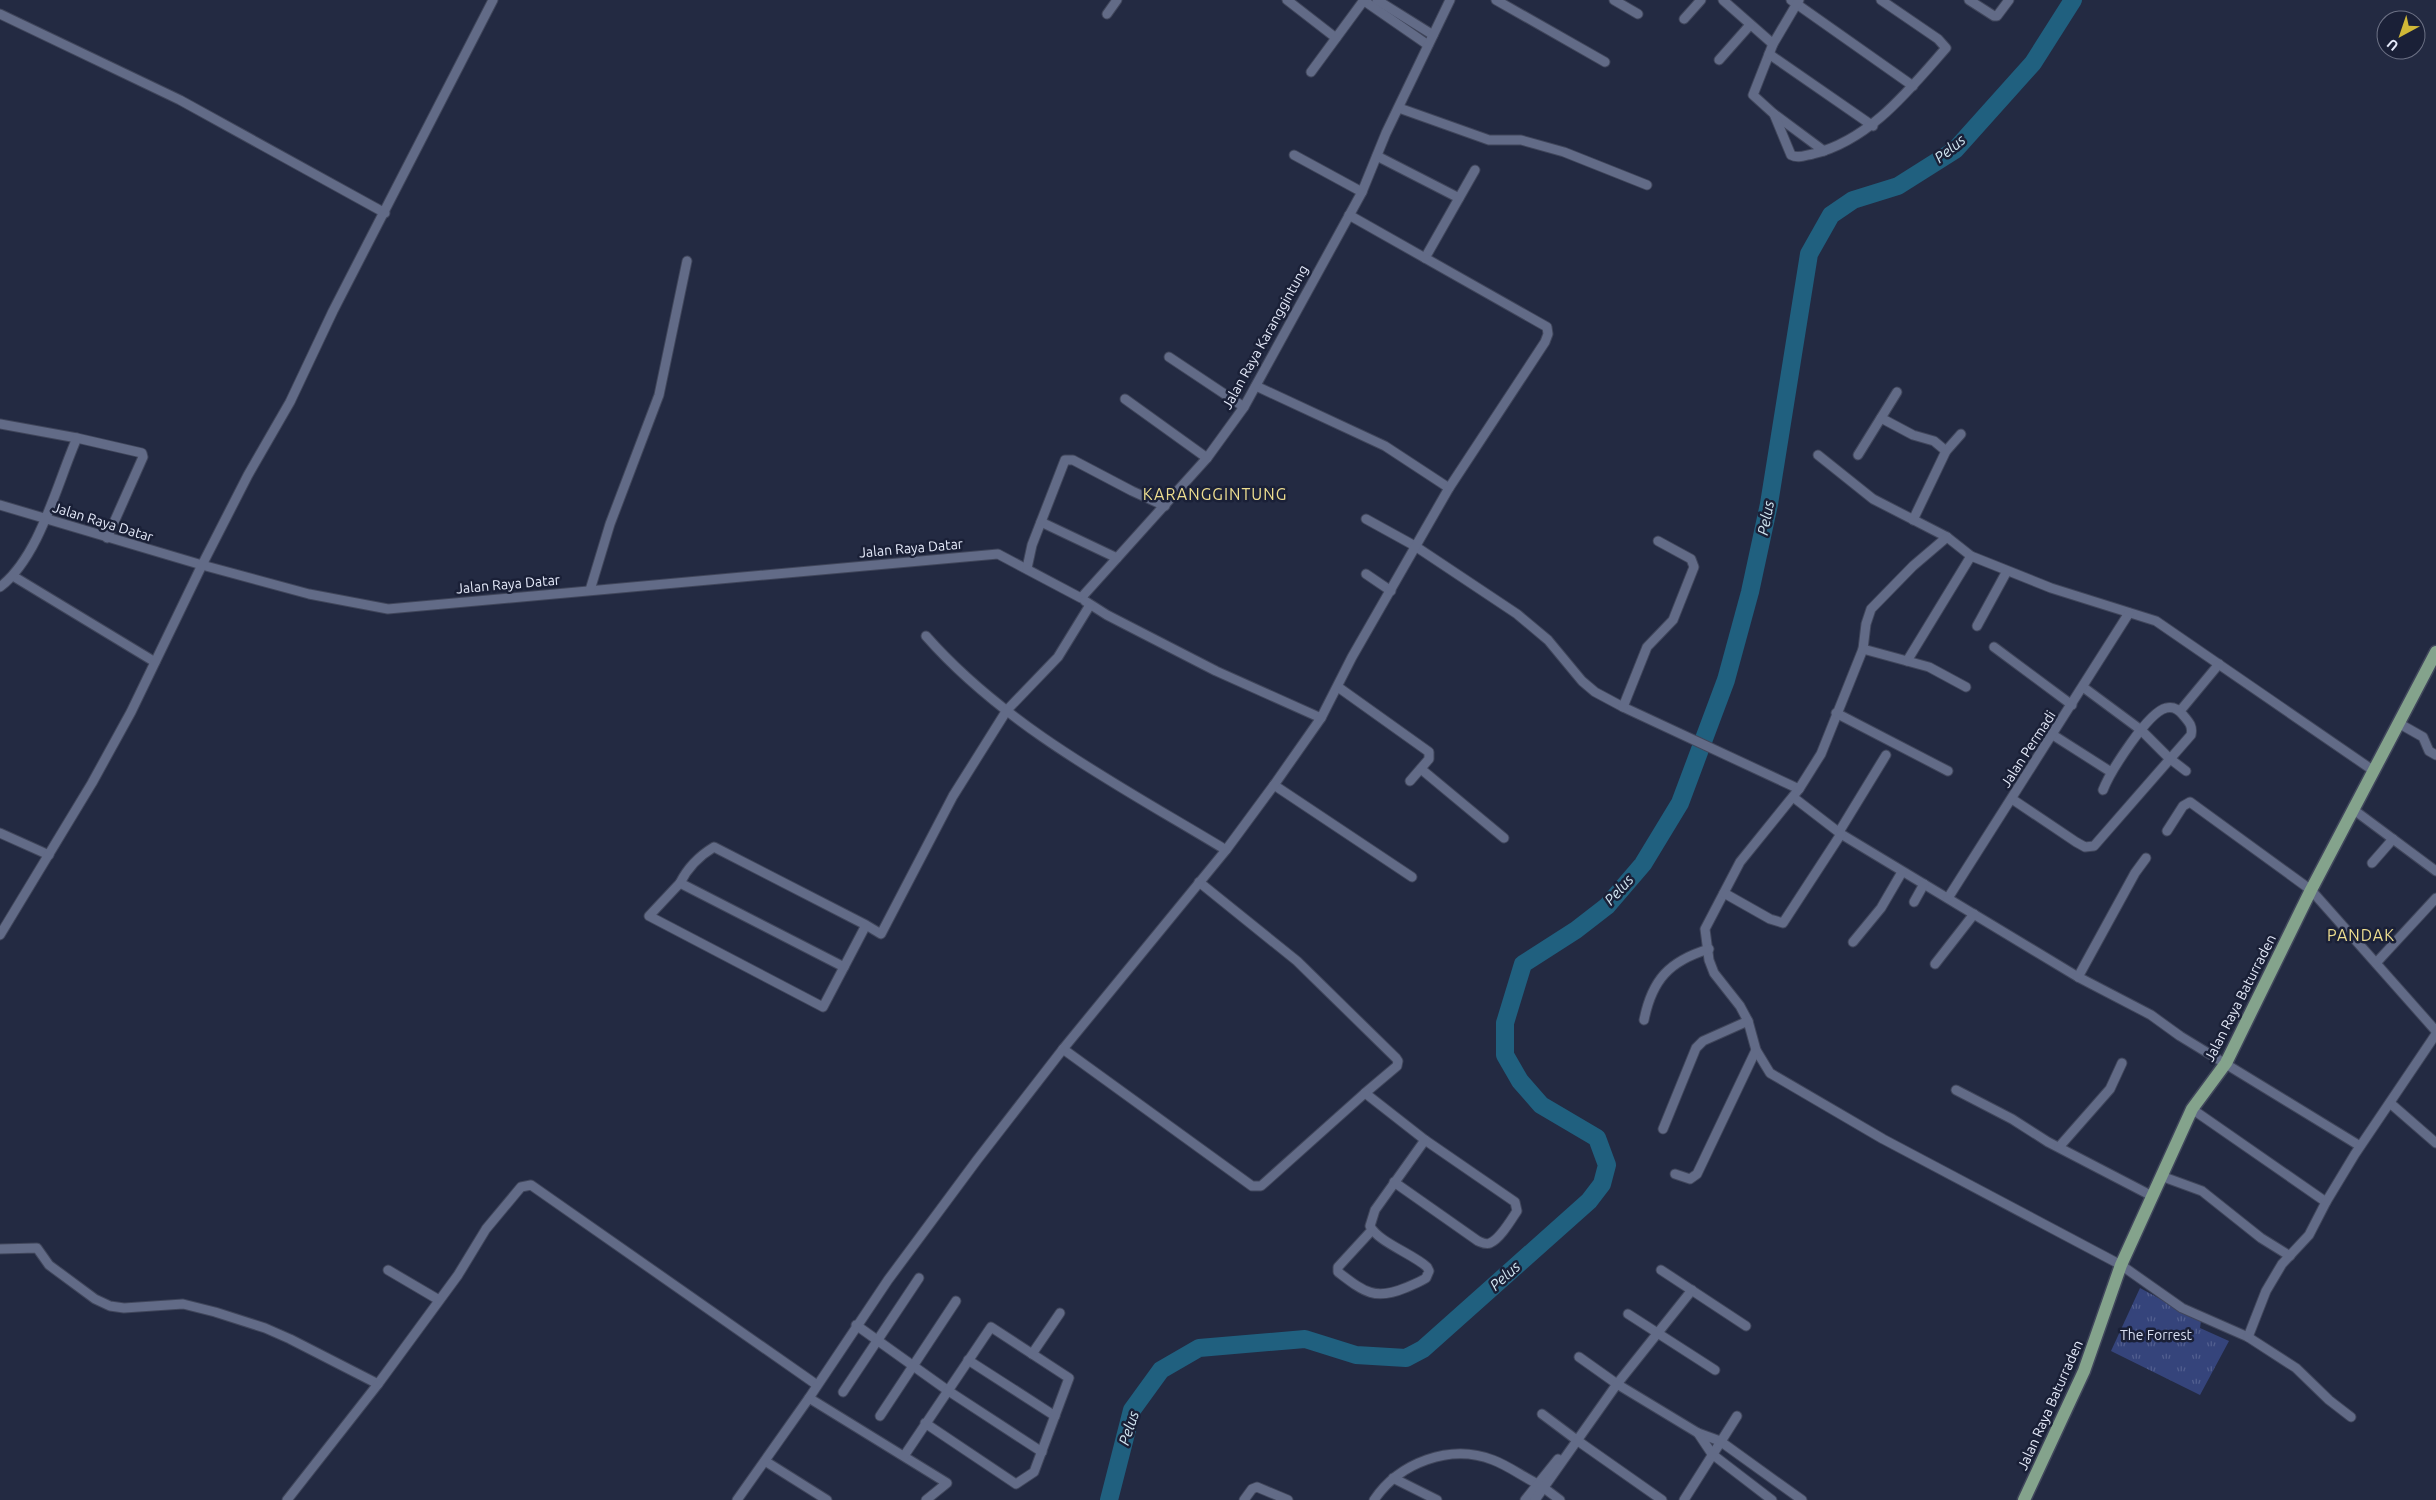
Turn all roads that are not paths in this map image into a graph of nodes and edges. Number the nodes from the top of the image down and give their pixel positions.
1 (493, 0) edge
2 (1117, 0) edge
3 (1287, 0) edge
4 (1364, 0) edge
5 (1377, 0) edge
6 (1450, 0) edge
7 (1496, 0) edge
8 (1614, 0) edge
9 (1701, 0) edge
10 (1723, 0) edge
11 (1881, 0) edge
12 (1969, 0) edge
13 (2009, 0) edge
14 (1795, 2) edge
15 (1511, 4) edge
16 (0, 14) edge
17 (1107, 14) dead end
18 (1638, 14) dead end
19 (1684, 19) dead end
20 (1750, 25) junction
21 (1433, 35) junction
22 (1336, 38) junction
23 (1773, 44) junction
24 (1428, 45) junction
25 (1769, 54) junction
26 (1719, 60) dead end
27 (1605, 62) dead end
28 (1311, 72) dead end
29 (1913, 86) junction
30 (1399, 108) junction
31 (1774, 114) junction
32 (1873, 126) junction
33 (1824, 151) junction
34 (1294, 155) dead end
35 (1377, 156) junction
36 (1475, 170) dead end
37 (1647, 185) dead end
38 (1362, 192) junction
39 (1458, 198) junction
40 (385, 213) junction
41 (1349, 215) junction
42 (1425, 258) junction
43 (687, 261) dead end
44 (1169, 357) dead end
45 (1256, 386) junction
46 (1897, 392) dead end
47 (1125, 399) dead end
48 (1244, 406) junction
49 (1880, 418) junction
50 (0, 424) edge
51 (1961, 434) dead end
52 (77, 438) junction
53 (1946, 452) junction
54 (1818, 454) dead end
55 (1858, 454) dead end
56 (1207, 458) junction
57 (1449, 488) junction
58 (0, 505) edge
59 (1165, 506) junction
60 (46, 519) junction
61 (1366, 519) dead end
62 (1913, 520) junction
63 (1040, 522) junction
64 (1947, 536) junction
65 (107, 538) junction
66 (1658, 541) dead end
67 (1416, 546) junction
68 (1971, 556) junction
69 (1117, 558) junction
70 (202, 565) junction
71 (1027, 568) junction
72 (2008, 571) junction
73 (1366, 574) dead end
74 (14, 576) junction
75 (0, 587) edge
76 (590, 590) junction
77 (1390, 590) junction
78 (1081, 598) junction
79 (1090, 605) junction
80 (2129, 613) junction
81 (1977, 626) dead end
82 (926, 636) dead end
83 (1994, 647) dead end
84 (1867, 650) junction
85 (2436, 652) edge
86 (1907, 661) junction
87 (155, 662) junction
88 (2219, 664) junction
89 (1338, 687) junction
90 (1966, 687) dead end
91 (2083, 687) junction
92 (2072, 705) junction
93 (1623, 707) junction
94 (1007, 710) junction
95 (2180, 711) junction
96 (1836, 713) junction
97 (1320, 718) junction
98 (2400, 724) junction
99 (2141, 730) junction
100 (2053, 735) junction
101 (1886, 755) dead end
102 (2436, 755) edge
103 (2169, 758) junction
104 (1421, 769) junction
105 (1948, 771) dead end
106 (2186, 771) dead end
107 (2374, 771) junction
108 (2111, 772) junction
109 (1410, 781) dead end
110 (1274, 785) junction
111 (1799, 789) junction
112 (2103, 790) dead end
113 (1793, 797) junction
114 (2012, 799) junction
115 (2354, 810) junction
116 (2166, 830) dead end
117 (0, 833) edge
118 (1840, 833) junction
119 (1504, 838) dead end
120 (2393, 839) junction
121 (1226, 850) junction
122 (49, 855) junction
123 (2146, 858) dead end
124 (2372, 863) dead end
125 (2436, 871) edge
126 (1902, 872) junction
127 (1412, 877) dead end
128 (1199, 882) junction
129 (680, 883) junction
130 (1924, 884) junction
131 (2311, 890) junction
132 (1724, 892) junction
133 (1948, 898) junction
134 (2436, 898) edge
135 (1914, 902) dead end
136 (1974, 914) junction
137 (866, 925) junction
138 (0, 935) edge
139 (1853, 942) dead end
140 (1709, 949) junction
141 (2376, 963) junction
142 (1935, 964) dead end
143 (844, 967) junction
144 (2078, 977) junction
145 (1644, 1020) dead end
146 (1748, 1021) junction
147 (2436, 1033) edge
148 (1063, 1049) junction
149 (1756, 1050) junction
150 (2122, 1063) dead end
151 (2226, 1063) junction
152 (1956, 1090) dead end
153 (1365, 1093) junction
154 (2390, 1103) junction
155 (2192, 1109) junction
156 (1663, 1129) dead end
157 (1425, 1140) junction
158 (2436, 1143) edge
159 (2360, 1146) junction
160 (2060, 1147) junction
161 (1675, 1174) dead end
162 (2161, 1176) junction
163 (1394, 1182) junction
164 (2152, 1196) junction
165 (2326, 1202) junction
166 (1372, 1230) junction
167 (0, 1249) edge
168 (2290, 1256) junction
169 (2121, 1265) junction
170 (388, 1270) dead end
171 (1661, 1270) dead end
172 (919, 1278) dead end
173 (1692, 1290) junction
174 (439, 1300) junction
175 (956, 1301) dead end
176 (1060, 1313) dead end
177 (1628, 1314) dead end
178 (856, 1326) junction
179 (1746, 1326) dead end
180 (1660, 1333) junction
181 (2248, 1337) junction
182 (878, 1340) junction
183 (1032, 1354) junction
184 (1579, 1357) dead end
185 (968, 1360) junction
186 (913, 1366) junction
187 (1715, 1370) dead end
188 (378, 1384) junction
189 (817, 1384) junction
190 (1618, 1384) junction
191 (947, 1390) junction
192 (843, 1392) dead end
193 (810, 1398) junction
194 (1542, 1414) dead end
195 (880, 1416) dead end
196 (1055, 1416) junction
197 (1737, 1416) dead end
198 (2352, 1417) dead end
199 (926, 1423) junction
200 (1698, 1433) junction
201 (1576, 1439) junction
202 (1720, 1441) junction
203 (1042, 1452) junction
204 (1712, 1454) junction
205 (904, 1456) junction
206 (765, 1461) junction
207 (1393, 1478) junction
208 (1541, 1486) junction
209 (287, 1500) edge
210 (737, 1500) edge
211 (827, 1500) edge
212 (926, 1500) edge
213 (1244, 1500) edge
214 (1288, 1500) edge
215 (1374, 1500) edge
216 (1437, 1500) edge
217 (1525, 1500) edge
218 (1535, 1500) edge
219 (1560, 1500) edge
220 (1662, 1500) edge
221 (1684, 1500) edge
222 (1772, 1500) edge
223 (1802, 1500) edge
224 (2024, 1500) edge

1 - 40 street
2 - 17 street
3 - 22 street
4 - 22 street
4 - 24 street
5 - 21 street
6 - 21 street, Jalan Raya Karanggintung
7 - 15 street
8 - 18 street
9 - 19 street
10 - 20 street
11 - 29 street
12 - 13 street
14 - 23 street
14 - 29 street
15 - 27 street
16 - 40 street
20 - 23 street
20 - 26 street
21 - 24 street, Jalan Raya Karanggintung
22 - 28 street
23 - 25 street
24 - 30 street, Jalan Raya Karanggintung
25 - 31 street
25 - 32 street
29 - 32 street
30 - 35 street, Jalan Raya Karanggintung
30 - 37 street
31 - 33 street
31 - 33 street
32 - 33 street
34 - 38 street
35 - 38 street, Jalan Raya Karanggintung
35 - 39 street
36 - 39 street
38 - 41 street, Jalan Raya Karanggintung
39 - 42 street
40 - 70 street
41 - 42 street
41 - 45 street, Jalan Raya Karanggintung
42 - 57 street
43 - 76 street
44 - 48 street
45 - 48 street, Jalan Raya Karanggintung
45 - 57 street
46 - 49 street
47 - 56 street
48 - 56 street, Jalan Raya Karanggintung
49 - 53 street
49 - 55 street
50 - 52 street
51 - 53 street
52 - 60 street
52 - 65 street
53 - 62 street
54 - 62 street
56 - 59 street, Jalan Raya Karanggintung
57 - 67 street
58 - 60 street, Jalan Raya Datar
59 - 63 street
59 - 69 street, Jalan Raya Karanggintung
60 - 65 street, Jalan Raya Datar
60 - 74 street
61 - 67 street
62 - 64 street
63 - 69 street
63 - 71 street
64 - 68 street
64 - 84 street
65 - 70 street, Jalan Raya Datar
66 - 93 street
67 - 77 street
67 - 93 street
68 - 72 street
68 - 86 street
69 - 78 street, Jalan Raya Karanggintung
70 - 76 street, Jalan Raya Datar
70 - 87 street
71 - 76 street, Jalan Raya Datar
71 - 78 street
72 - 80 street
72 - 81 street
73 - 77 street
74 - 75 street
74 - 87 street
77 - 89 street
78 - 79 street
79 - 94 street
79 - 97 street
80 - 88 street
80 - 91 street, Jalan Permadi
82 - 94 street
83 - 92 street
84 - 86 street
84 - 96 street
85 - 98 main road, Jalan Raya Baturraden
86 - 90 street
87 - 122 street
88 - 95 street
88 - 107 street
89 - 97 street
89 - 104 street
91 - 92 street, Jalan Permadi
91 - 99 street
92 - 100 street, Jalan Permadi
93 - 111 street
94 - 121 street
94 - 137 street
95 - 99 street
95 - 103 street
96 - 105 street
96 - 111 street
97 - 110 street
98 - 102 street
98 - 107 main road, Jalan Raya Baturraden
99 - 103 street
99 - 108 street
100 - 108 street
100 - 114 street, Jalan Permadi
101 - 118 street
103 - 106 street
103 - 114 street
104 - 109 street
104 - 119 street
107 - 115 main road, Jalan Raya Baturraden
108 - 112 street
110 - 121 street
110 - 127 street
111 - 113 street
113 - 118 street
113 - 132 street
114 - 133 street, Jalan Permadi
115 - 120 street
115 - 131 main road, Jalan Raya Baturraden
116 - 131 street
117 - 122 street
118 - 126 street
118 - 132 street
120 - 124 street
120 - 125 street
121 - 128 street
122 - 138 street
123 - 144 street
126 - 130 street
126 - 139 street
128 - 148 street
128 - 153 street
129 - 137 street
129 - 143 street
129 - 143 street
130 - 133 street
130 - 135 street
131 - 141 street
131 - 151 main road, Jalan Raya Baturraden
132 - 140 street
133 - 136 street
134 - 141 street
136 - 142 street
136 - 144 street
137 - 143 street
140 - 145 street
140 - 146 street
141 - 147 street
144 - 151 street
146 - 149 street
146 - 156 street
147 - 154 street
148 - 153 street
148 - 178 street
149 - 161 street
149 - 169 street
150 - 160 street
151 - 155 main road, Jalan Raya Baturraden
151 - 159 street
152 - 160 street
153 - 157 street
154 - 158 street
154 - 159 street
155 - 162 main road, Jalan Raya Baturraden
155 - 165 street
157 - 163 street
157 - 163 street
159 - 165 street
160 - 164 street
162 - 164 main road, Jalan Raya Baturraden
162 - 168 street
163 - 166 street
164 - 169 main road, Jalan Raya Baturraden
165 - 168 street
166 - 166 street
167 - 188 street
168 - 181 street
169 - 181 street
169 - 224 main road, Jalan Raya Baturraden
170 - 174 street
171 - 173 street
172 - 182 street
173 - 179 street
173 - 180 street
174 - 188 street
174 - 189 street
175 - 186 street
176 - 183 street
177 - 180 street
178 - 182 street
178 - 189 street
180 - 187 street
180 - 190 street
181 - 198 street
182 - 186 street
182 - 192 street
183 - 185 street
183 - 196 street
184 - 190 street
185 - 191 street
185 - 196 street
186 - 191 street
186 - 195 street
188 - 209 street
189 - 193 street
190 - 200 street
190 - 201 street
191 - 199 street
191 - 203 street
193 - 205 street
193 - 206 street
194 - 201 street
196 - 203 street
197 - 202 street
199 - 203 street
199 - 205 street
200 - 202 street
200 - 204 street
201 - 208 street
201 - 220 street
202 - 204 street
202 - 223 street
204 - 221 street
204 - 222 street
205 - 212 street
206 - 210 street
206 - 211 street
207 - 208 street
207 - 215 street
207 - 216 street
208 - 217 street
208 - 218 street
208 - 219 street
213 - 214 street

